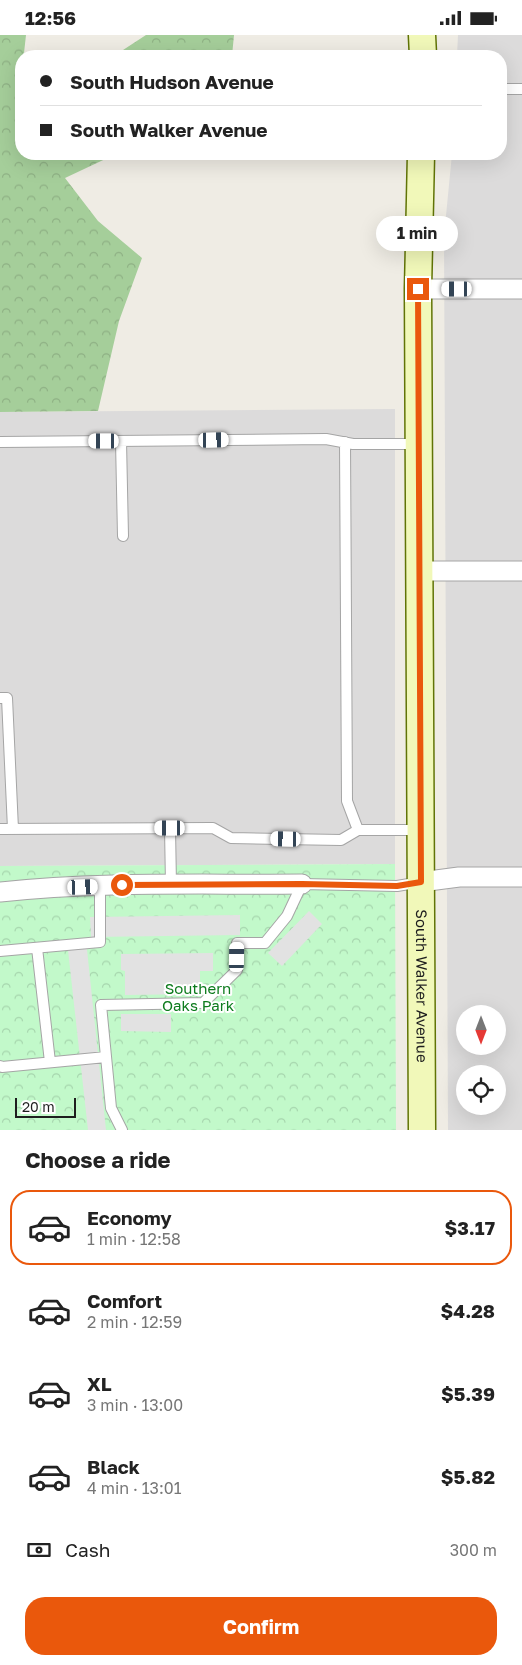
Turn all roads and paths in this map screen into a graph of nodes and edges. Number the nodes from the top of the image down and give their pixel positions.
1 (422, 35) edge
2 (422, 50) edge
3 (507, 89) edge
4 (522, 89) edge
5 (421, 160) edge
6 (418, 289) junction
7 (522, 289) edge
8 (122, 441) junction
9 (0, 442) edge
10 (345, 442) junction
11 (418, 444) junction
12 (123, 536) dead end
13 (419, 571) junction
14 (522, 571) edge
15 (0, 698) edge
16 (170, 828) junction
17 (0, 829) edge
18 (13, 829) junction
19 (358, 830) junction
20 (421, 830) junction
21 (522, 877) edge
22 (421, 882) junction
23 (302, 884) junction
24 (171, 885) junction
25 (100, 886) junction
26 (0, 892) edge
27 (37, 948) junction
28 (0, 951) edge
29 (106, 1057) junction
30 (50, 1062) junction
31 (0, 1066) edge
32 (122, 1130) edge
33 (422, 1130) edge

1 - 2 main road
3 - 4 lane
5 - 6 main road, South Walker Avenue
6 - 7 street
6 - 11 main road, South Walker Avenue
8 - 9 lane
8 - 10 lane
8 - 12 lane
10 - 11 lane
10 - 19 lane
11 - 13 main road, South Walker Avenue
13 - 14 street
13 - 20 main road, South Walker Avenue
15 - 18 lane
16 - 18 lane
16 - 19 lane
16 - 24 lane
17 - 18 lane
19 - 20 lane
20 - 22 main road, South Walker Avenue
21 - 22 street
22 - 23 lane
22 - 33 main road, South Walker Avenue
23 - 24 street
23 - 29 lane
24 - 25 street
25 - 26 street
25 - 27 lane
27 - 28 lane
27 - 30 lane
29 - 30 lane
29 - 32 lane
30 - 31 lane

